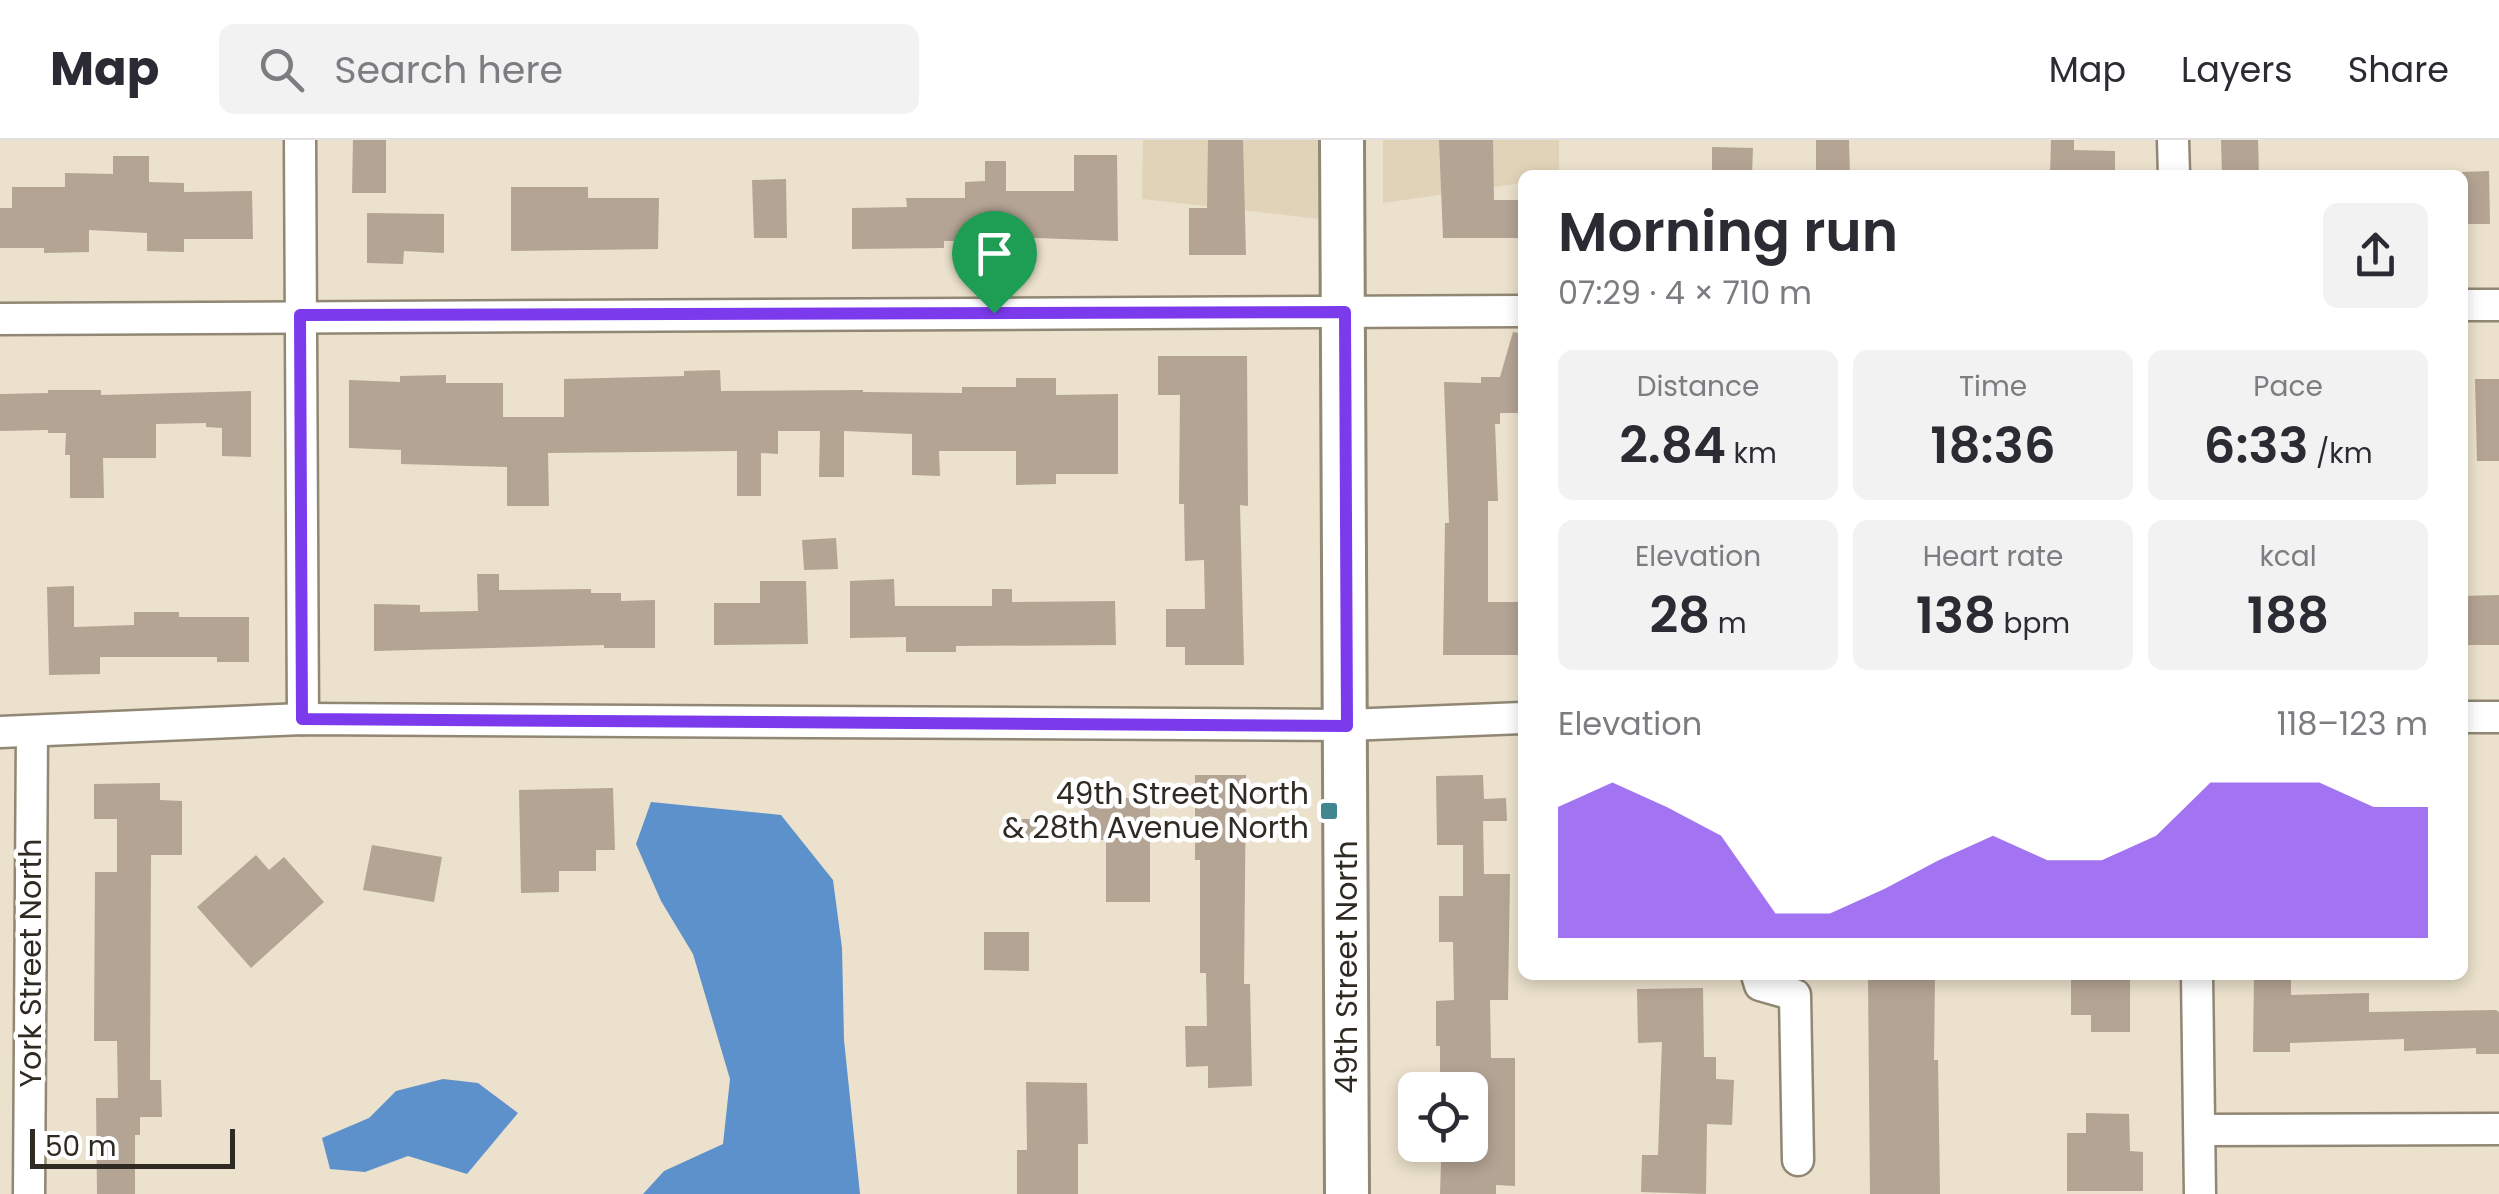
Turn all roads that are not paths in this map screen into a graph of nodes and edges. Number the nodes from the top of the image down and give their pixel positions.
1 (300, 140) edge
2 (1342, 140) edge
3 (2174, 140) edge
4 (2174, 170) edge
5 (2468, 305) edge
6 (2499, 305) edge
7 (1518, 311) edge
8 (1345, 312) junction
9 (300, 315) junction
10 (0, 319) edge
11 (2499, 716) edge
12 (2468, 717) edge
13 (1518, 718) edge
14 (302, 719) junction
15 (1347, 726) junction
16 (0, 732) edge
17 (32, 732) junction
18 (1758, 980) edge
19 (2197, 980) edge
20 (2499, 1129) edge
21 (2200, 1130) junction
22 (1798, 1160) dead end
23 (28, 1194) edge
24 (1347, 1194) edge
25 (2200, 1194) edge

1 - 9 street
2 - 8 main road, 49th Street North
3 - 4 street
5 - 6 street
7 - 8 street
8 - 9 street
8 - 15 main road, 49th Street North
9 - 10 street
9 - 14 street
11 - 12 street
13 - 15 street
14 - 15 street
14 - 17 street
15 - 24 main road, 49th Street North
16 - 17 street
17 - 23 street, York Street North
18 - 22 street
19 - 21 street
20 - 21 street
21 - 25 street

